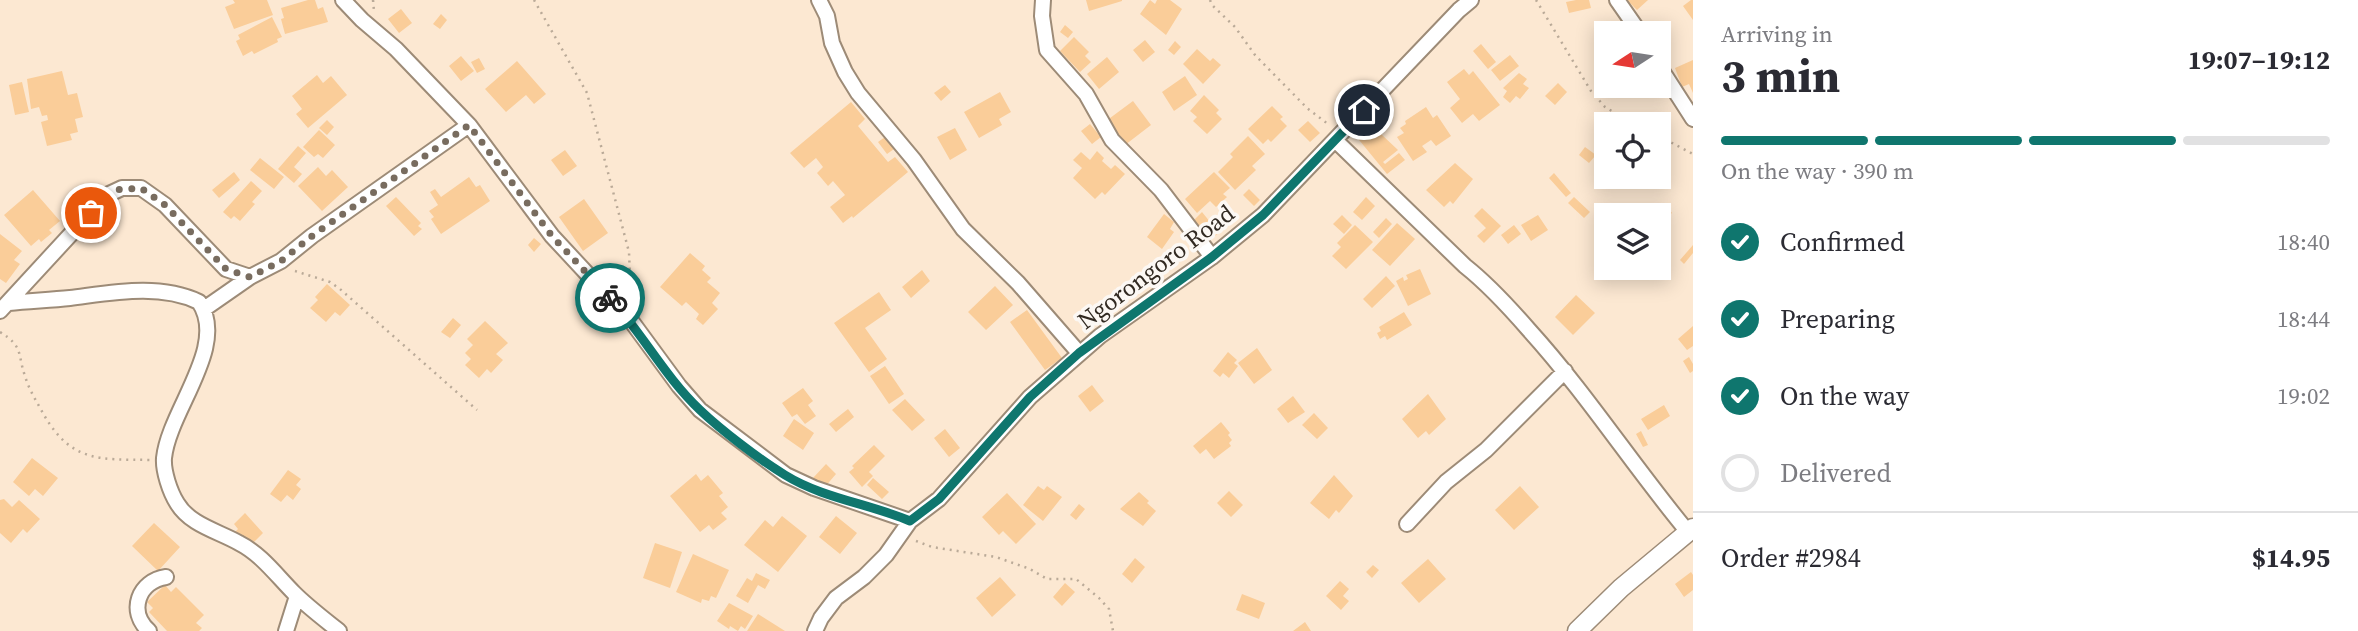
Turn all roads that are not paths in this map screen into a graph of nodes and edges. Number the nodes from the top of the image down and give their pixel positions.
1 (343, 0) edge
2 (819, 0) edge
3 (1043, 0) edge
4 (1471, 0) edge
5 (1617, 0) edge
6 (1632, 21) edge
7 (1671, 85) edge
8 (1693, 119) edge
9 (469, 125) junction
10 (1338, 137) junction
11 (1212, 257) junction
12 (250, 277) junction
13 (5, 307) edge
14 (204, 309) junction
15 (1079, 353) junction
16 (1565, 370) junction
17 (910, 521) junction
18 (1407, 524) dead end
19 (1690, 530) edge
20 (166, 577) dead end
21 (297, 596) junction
22 (149, 631) edge
23 (286, 631) edge
24 (340, 631) edge
25 (815, 631) edge
26 (1577, 631) edge

1 - 9 street
2 - 15 street
3 - 11 street
4 - 10 street, Ngorongoro Road
5 - 6 street
7 - 8 street
9 - 12 street
9 - 17 street
10 - 11 street, Ngorongoro Road
10 - 16 street
11 - 15 street, Ngorongoro Road
12 - 13 street
12 - 14 street
13 - 14 street
14 - 21 street
15 - 17 street, Ngorongoro Road
16 - 18 street
16 - 19 street
17 - 25 street, Ngorongoro Road
19 - 26 street
20 - 22 street
21 - 23 street
21 - 24 street

